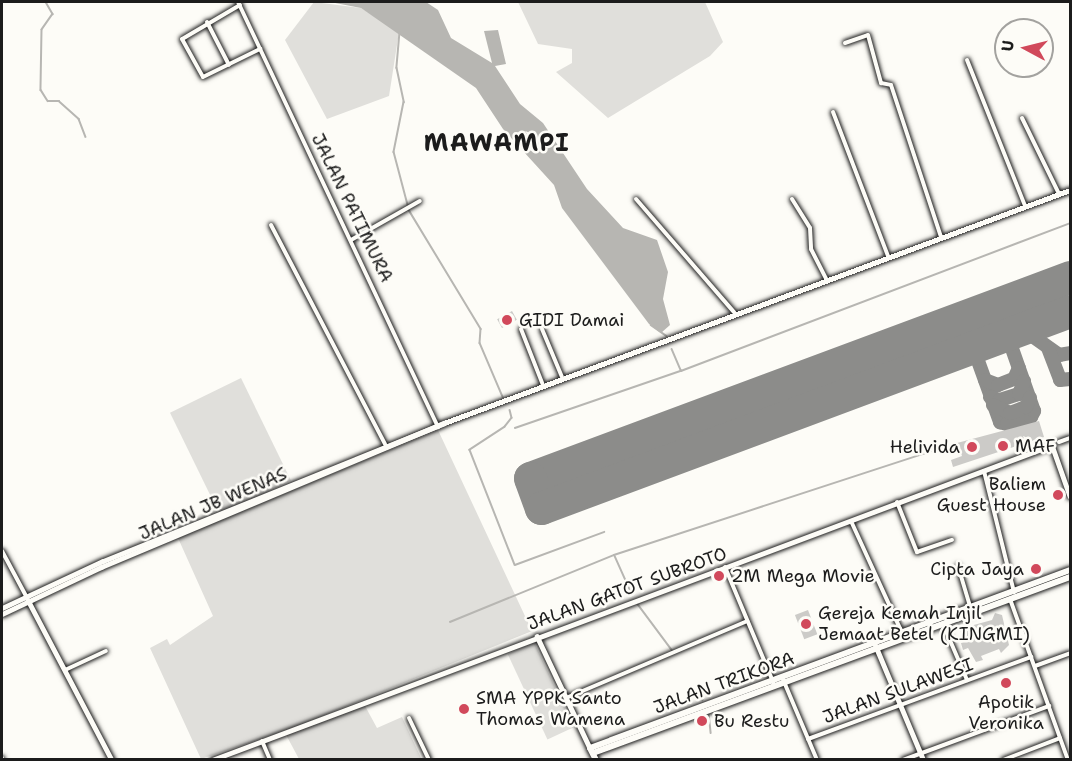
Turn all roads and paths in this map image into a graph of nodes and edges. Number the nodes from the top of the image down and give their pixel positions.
1 (239, 3) edge
2 (207, 22) junction
3 (844, 43) dead end
4 (261, 49) junction
5 (967, 60) dead end
6 (229, 65) junction
7 (833, 112) dead end
8 (1022, 118) dead end
9 (1071, 190) edge
10 (1059, 194) junction
11 (636, 199) dead end
12 (792, 199) dead end
13 (420, 201) dead end
14 (1025, 206) junction
15 (271, 225) dead end
16 (941, 237) junction
17 (351, 240) junction
18 (888, 256) junction
19 (826, 279) junction
20 (734, 312) junction
21 (521, 329) dead end
22 (542, 329) dead end
23 (562, 377) junction
24 (543, 385) junction
25 (437, 425) junction
26 (1071, 438) edge
27 (1059, 442) dead end
28 (385, 444) junction
29 (984, 471) junction
30 (289, 486) junction
31 (1071, 496) edge
32 (897, 502) junction
33 (851, 521) junction
34 (952, 540) dead end
35 (2, 551) edge
36 (958, 566) dead end
37 (725, 567) junction
38 (1071, 570) edge
39 (1071, 577) edge
40 (1011, 595) junction
41 (27, 598) junction
42 (2, 608) edge
43 (972, 611) junction
44 (2, 614) edge
45 (747, 621) junction
46 (943, 624) junction
47 (902, 634) junction
48 (537, 636) junction
49 (875, 646) junction
50 (106, 651) dead end
51 (1071, 653) edge
52 (1031, 657) junction
53 (1035, 666) junction
54 (65, 670) junction
55 (783, 679) junction
56 (966, 680) junction
57 (773, 683) junction
58 (566, 698) junction
59 (900, 704) junction
60 (1049, 706) junction
61 (409, 718) dead end
62 (1060, 738) junction
63 (808, 739) junction
64 (261, 740) junction
65 (232, 751) junction
66 (593, 753) edge
67 (921, 756) edge
68 (112, 759) edge
69 (212, 759) edge
70 (236, 759) edge
71 (270, 759) edge
72 (429, 759) edge
73 (817, 759) edge
74 (903, 759) edge
75 (1003, 759) edge
76 (1068, 759) edge

1 - 2 street
1 - 4 street, JALAN PATIMURA
2 - 6 street
2 - 6 street
3 - 16 street
4 - 6 street
4 - 17 street, JALAN PATIMURA
5 - 14 street
7 - 18 street
8 - 10 street
9 - 10 main road
10 - 14 main road
11 - 20 street
12 - 19 street
13 - 17 street
14 - 16 main road
15 - 28 street
16 - 18 main road
17 - 25 street, JALAN PATIMURA
18 - 19 main road
19 - 20 main road
20 - 23 main road
21 - 24 street
22 - 23 street
23 - 24 main road
24 - 25 main road
25 - 28 main road, JALAN JB WENAS
25 - 30 main road, JALAN JB WENAS
26 - 27 street
28 - 30 main road, JALAN JB WENAS
29 - 31 street, JALAN GATOT SUBROTO
29 - 32 street, JALAN GATOT SUBROTO
29 - 40 street
30 - 41 main road, JALAN JB WENAS
32 - 33 street, JALAN GATOT SUBROTO
32 - 34 street
33 - 37 street, JALAN GATOT SUBROTO
33 - 47 street
35 - 41 street
36 - 43 street
37 - 45 street
37 - 48 street, JALAN GATOT SUBROTO
38 - 40 highway, JALAN TRIKORA
39 - 40 highway, JALAN TRIKORA
40 - 43 highway, JALAN TRIKORA
40 - 52 street
41 - 42 main road, JALAN JB WENAS
41 - 44 main road, JALAN JB WENAS
41 - 54 street
43 - 46 highway, JALAN TRIKORA
43 - 47 highway, JALAN TRIKORA
45 - 57 street
45 - 58 street
46 - 49 highway, JALAN TRIKORA
46 - 56 street
47 - 49 highway, JALAN TRIKORA
48 - 58 street
48 - 64 street, JALAN GATOT SUBROTO
49 - 55 highway, JALAN TRIKORA
49 - 59 main road
50 - 54 street
51 - 53 street
52 - 53 street
52 - 56 street, JALAN SULAWESI
53 - 60 street
54 - 68 street
55 - 57 highway, JALAN TRIKORA
55 - 63 street
56 - 59 street, JALAN SULAWESI
57 - 66 highway, JALAN TRIKORA
58 - 66 street
59 - 63 street, JALAN SULAWESI
59 - 67 main road
60 - 62 street
60 - 67 street
61 - 72 street
62 - 75 street
62 - 76 street
63 - 73 street
64 - 65 street, JALAN GATOT SUBROTO
64 - 71 street
65 - 69 street, JALAN GATOT SUBROTO
65 - 70 street
67 - 74 street

